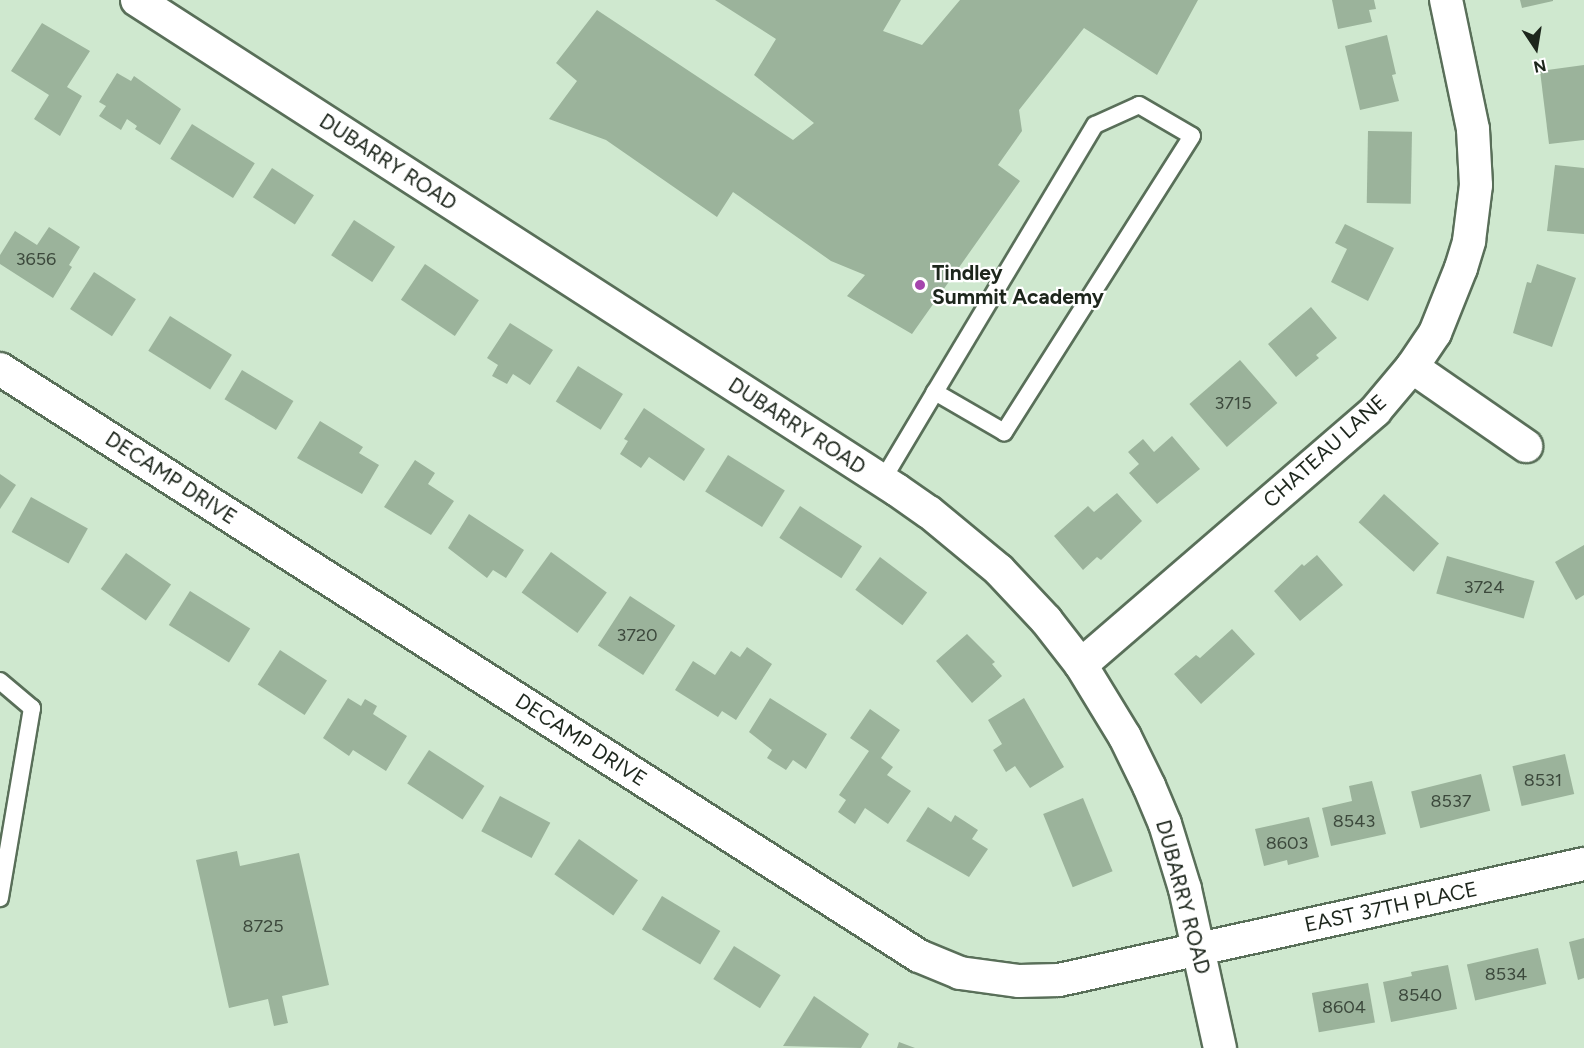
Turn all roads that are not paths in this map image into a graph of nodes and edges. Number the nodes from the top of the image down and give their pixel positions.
1 (137, 0) edge
2 (1446, 0) edge
3 (1412, 367) junction
4 (0, 369) edge
5 (935, 392) junction
6 (1526, 446) dead end
7 (882, 481) junction
8 (1081, 665) junction
9 (0, 681) edge
10 (1584, 864) edge
11 (0, 898) edge
12 (1199, 950) junction
13 (1220, 1048) edge

1 - 7 street, DUBARRY ROAD
2 - 3 street, CHATEAU LANE
3 - 6 street
3 - 8 street, CHATEAU LANE
4 - 12 street, DECAMP DRIVE
5 - 5 lane
5 - 7 lane
7 - 8 street, DUBARRY ROAD
8 - 12 street, DUBARRY ROAD
9 - 11 lane
10 - 12 street, EAST 37TH PLACE
12 - 13 street, DUBARRY ROAD

